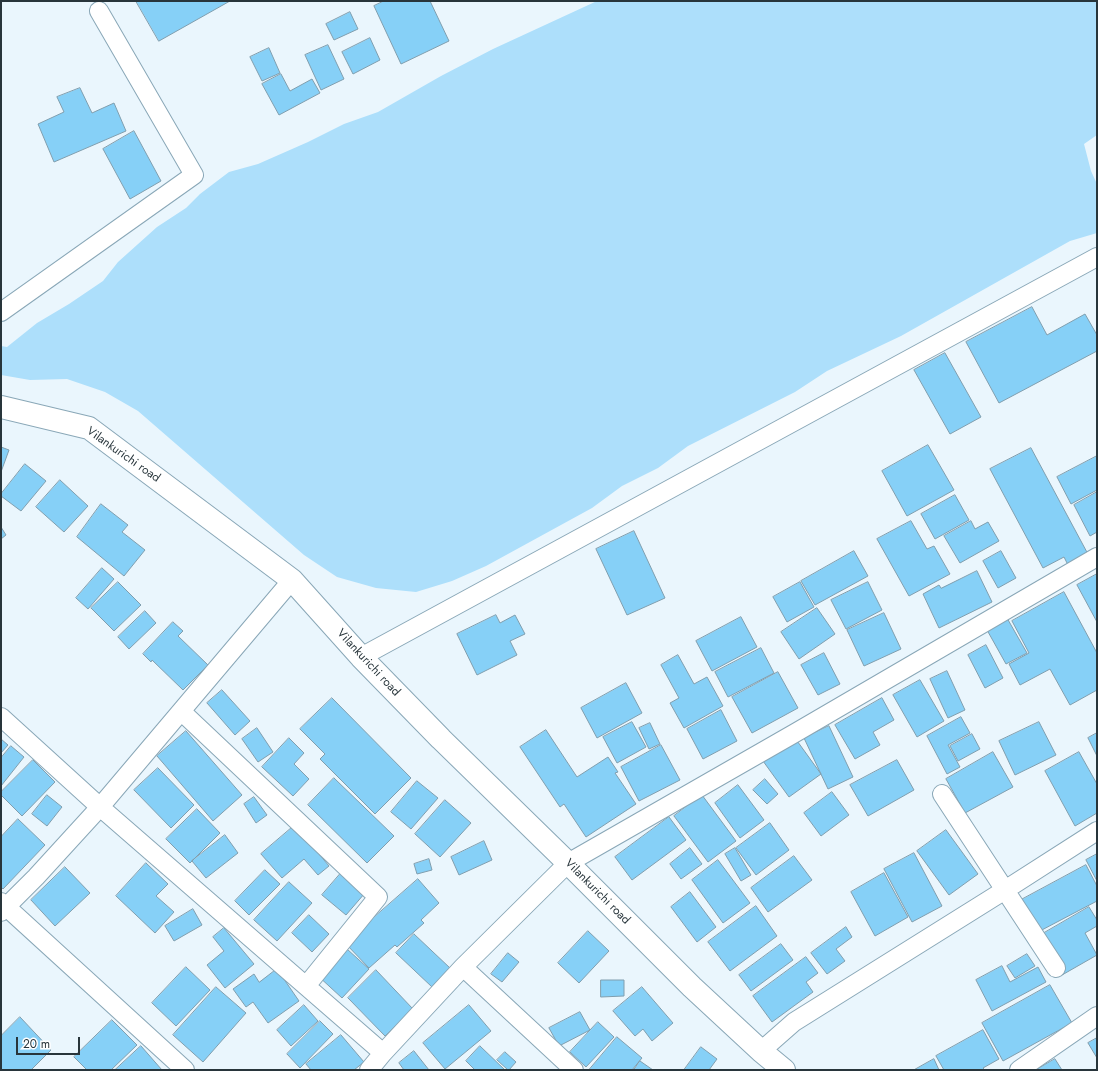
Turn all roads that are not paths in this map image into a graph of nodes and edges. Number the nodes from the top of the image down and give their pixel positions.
1 (100, 10) dead end
2 (1097, 258) edge
3 (1, 312) edge
4 (1, 407) edge
5 (1097, 556) edge
6 (292, 580) junction
7 (361, 657) junction
8 (182, 712) junction
9 (1, 717) edge
10 (942, 794) dead end
11 (100, 807) junction
12 (1097, 831) edge
13 (568, 863) junction
14 (1005, 890) junction
15 (3, 907) edge
16 (463, 967) junction
17 (1056, 968) dead end
18 (306, 986) junction
19 (1097, 1016) edge
20 (761, 1051) junction
21 (383, 1054) junction
22 (185, 1070) edge
23 (369, 1070) edge
24 (574, 1070) edge
25 (784, 1070) edge
26 (1019, 1070) edge

1 - 3 street
2 - 7 street
4 - 6 main road, Vilankurichi road
5 - 13 street
6 - 7 main road, Vilankurichi road
6 - 8 street
7 - 13 main road, Vilankurichi road
8 - 11 street
8 - 18 street
9 - 11 street
10 - 14 street
11 - 15 street
11 - 18 street
12 - 14 street
13 - 16 street
13 - 20 main road, Vilankurichi road
14 - 17 street
14 - 20 street
15 - 22 street
16 - 21 street
16 - 24 street
18 - 21 street
19 - 26 street
20 - 25 main road, Vilankurichi road
21 - 23 street

